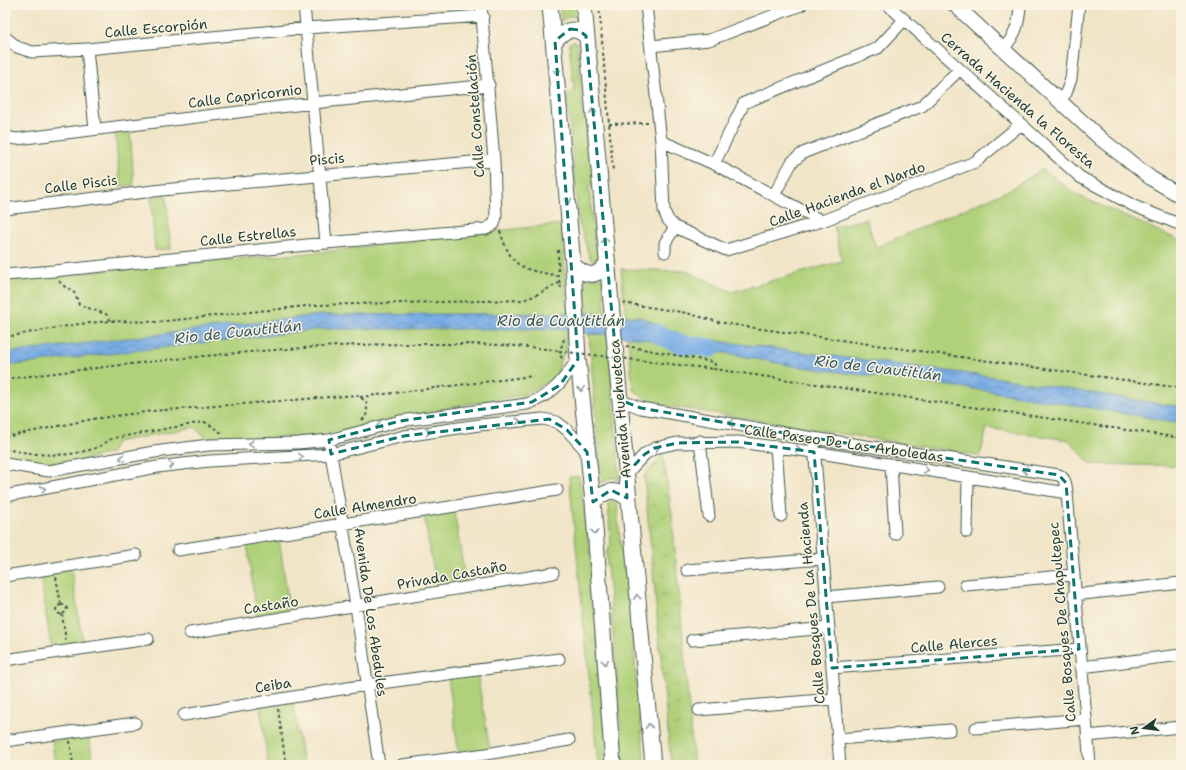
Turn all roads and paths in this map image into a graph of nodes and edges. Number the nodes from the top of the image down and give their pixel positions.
1 (304, 5) edge
2 (550, 5) edge
3 (584, 5) edge
4 (599, 5) edge
5 (646, 5) edge
6 (801, 5) edge
7 (888, 5) edge
8 (955, 5) edge
9 (1020, 5) edge
10 (1079, 5) edge
11 (482, 10) edge
12 (904, 20) junction
13 (306, 28) junction
14 (586, 36) junction
15 (5, 37) edge
16 (555, 41) junction
17 (651, 46) junction
18 (87, 49) junction
19 (1003, 49) junction
20 (959, 70) junction
21 (489, 85) junction
22 (1058, 101) junction
23 (313, 103) junction
24 (658, 122) junction
25 (609, 124) junction
26 (1020, 125) junction
27 (95, 129) junction
28 (5, 137) edge
29 (661, 141) junction
30 (494, 160) junction
31 (714, 164) junction
32 (320, 175) junction
33 (614, 178) dead end
34 (162, 190) joint
35 (774, 195) junction
36 (1181, 196) edge
37 (5, 209) edge
38 (495, 220) junction
39 (822, 222) junction
40 (1181, 225) edge
41 (675, 227) junction
42 (326, 243) junction
43 (665, 252) dead end
44 (607, 263) junction
45 (54, 271) junction
46 (574, 272) junction
47 (5, 274) edge
48 (619, 304) junction
49 (111, 321) junction
50 (571, 336) junction
51 (5, 337) edge
52 (614, 344) junction
53 (559, 350) junction
54 (578, 359) junction
55 (714, 369) junction
56 (533, 376) dead end
57 (5, 379) edge
58 (1181, 388) edge
59 (360, 397) junction
60 (620, 400) junction
61 (362, 420) dead end
62 (400, 421) junction
63 (230, 433) dead end
64 (404, 436) junction
65 (5, 437) edge
66 (813, 438) junction
67 (1181, 438) edge
68 (329, 440) junction
69 (700, 441) junction
70 (776, 446) junction
71 (5, 449) edge
72 (588, 452) junction
73 (814, 452) junction
74 (331, 454) junction
75 (5, 464) edge
76 (891, 464) junction
77 (626, 474) junction
78 (968, 477) junction
79 (1063, 478) joint
80 (557, 490) dead end
81 (1067, 493) junction
82 (5, 496) edge
83 (627, 498) junction
84 (593, 502) junction
85 (709, 516) dead end
86 (781, 516) dead end
87 (343, 525) junction
88 (967, 532) dead end
89 (895, 534) dead end
90 (178, 550) dead end
91 (136, 555) dead end
92 (822, 559) junction
93 (55, 568) junction
94 (687, 570) dead end
95 (553, 573) dead end
96 (5, 576) edge
97 (1072, 576) junction
98 (1181, 583) edge
99 (966, 585) dead end
100 (938, 587) dead end
101 (1074, 595) junction
102 (826, 597) junction
103 (61, 605) junction
104 (356, 606) junction
105 (62, 614) junction
106 (828, 628) junction
107 (190, 633) dead end
108 (148, 639) dead end
109 (692, 640) dead end
110 (1079, 649) junction
111 (68, 651) junction
112 (1181, 654) edge
113 (559, 659) dead end
114 (5, 660) edge
115 (1081, 667) junction
116 (832, 668) junction
117 (366, 685) junction
118 (834, 699) junction
119 (276, 700) junction
120 (699, 710) dead end
121 (184, 715) dead end
122 (1086, 719) junction
123 (135, 723) dead end
124 (1181, 727) edge
125 (976, 728) dead end
126 (950, 730) dead end
127 (68, 732) junction
128 (1087, 736) junction
129 (838, 739) junction
130 (570, 740) dead end
131 (5, 741) edge
132 (73, 765) edge
133 (286, 765) edge
134 (379, 765) edge
135 (402, 765) edge
136 (613, 765) edge
137 (653, 765) edge
138 (840, 765) edge
139 (1090, 765) edge

1 - 13 street
2 - 16 main road
3 - 14 main road, Avenida Huehuetoca
4 - 25 path
5 - 17 street
6 - 17 street
7 - 12 street, Cerrada Hacienda la Floresta
8 - 19 street
9 - 19 street
10 - 22 street
11 - 13 street, Calle Escorpión
11 - 21 street, Calle Constelación
12 - 20 street, Cerrada Hacienda la Floresta
12 - 31 street
13 - 18 street, Calle Escorpión
13 - 23 street
14 - 16 main road
44 -> 14 main road, Avenida Huehuetoca
15 - 18 street, Calle Escorpión
16 -> 46 main road
17 - 24 street
18 - 27 street
19 - 22 street
20 - 26 street, Cerrada Hacienda la Floresta
20 - 35 street
21 - 23 street, Calle Capricornio
21 - 30 street, Calle Constelación
22 - 36 street
23 - 27 street, Calle Capricornio
23 - 32 street
24 - 25 path
24 - 29 street
25 - 33 path
26 - 39 street, Calle Hacienda el Nardo
26 - 40 street, Cerrada Hacienda la Floresta
27 - 28 street, Calle Capricornio
29 - 31 street
29 - 41 street
30 - 32 street, Piscis
30 - 38 street, Calle Constelación
31 - 35 street
32 - 34 street, Piscis
32 - 42 street
34 - 37 street, Calle Piscis
35 - 39 street
38 - 42 street, Calle Estrellas
38 - 46 path
39 - 41 street, Calle Hacienda el Nardo
41 - 43 street
42 - 45 street, Calle Estrellas
44 - 46 main road
44 - 48 main road, Avenida Huehuetoca
45 - 47 street, Calle Estrellas
45 - 49 path
46 - 49 path
46 - 50 main road
48 - 52 main road, Avenida Huehuetoca
48 - 58 path
49 - 51 path
50 - 53 path
50 - 54 main road
52 - 55 path
52 - 60 main road, Avenida Huehuetoca
53 - 55 path, bridge
53 - 57 path
54 - 62 street
54 -> 72 main road
55 - 67 path
56 - 59 path
59 - 61 path
59 - 65 path
66 -> 60 street, Calle Paseo De Las Arboledas
60 - 77 main road, Avenida Huehuetoca
62 - 64 street
62 -> 68 street
63 - 71 path
64 -> 72 street
64 - 74 street
66 - 73 street, Calle Bosques De La Hacienda
79 -> 66 street, Calle Paseo De Las Arboledas
68 - 74 street, Avenida De Los Abedules
68 -> 75 street
69 - 70 street, Calle Paseo De Las Arboledas
77 -> 69 street, Calle Paseo De Las Arboledas
69 - 85 street
70 -> 73 street, Calle Paseo De Las Arboledas
70 - 86 street
72 - 84 main road
73 - 76 street, Calle Paseo De Las Arboledas
73 - 92 street, Calle Bosques De La Hacienda
82 -> 74 street
74 - 87 street, Avenida De Los Abedules
76 -> 78 street, Calle Paseo De Las Arboledas
76 - 89 street
77 - 83 main road, Avenida Huehuetoca
78 - 81 street, Calle Paseo De Las Arboledas
78 - 88 street
79 - 81 street, Calle Bosques De Chapultepec
80 - 87 street, Calle Almendro
81 - 97 street, Calle Bosques De Chapultepec
83 - 84 main road
137 -> 83 main road, Avenida Huehuetoca
84 -> 136 main road
87 - 90 street, Calle Almendro
87 - 104 street, Avenida De Los Abedules
91 - 93 street
92 - 94 street
92 - 102 street, Calle Bosques De La Hacienda
93 - 96 street
93 - 103 path
95 - 104 street, Privada Castaño
97 - 99 street
97 - 101 street, Calle Bosques De Chapultepec
98 - 101 street
100 - 102 street
101 - 110 street, Calle Bosques De Chapultepec
102 - 106 street, Calle Bosques De La Hacienda
103 - 105 path
103 - 105 path
104 - 107 street, Castaño
104 - 117 street, Avenida De Los Abedules
105 - 111 path
106 - 109 street
106 - 116 street, Calle Bosques De La Hacienda
108 - 111 street
110 - 115 street, Calle Bosques De Chapultepec
110 - 116 street, Calle Alerces
111 - 114 street
112 - 115 street
113 - 117 street, Ceiba
115 - 122 street, Calle Bosques De Chapultepec
116 - 118 street, Calle Bosques De La Hacienda
117 - 119 street, Ceiba
117 - 134 street, Avenida De Los Abedules
118 - 120 street
118 - 129 street, Calle Bosques De La Hacienda
119 - 121 street, Ceiba
119 - 133 path
122 - 125 street
122 - 128 street, Calle Bosques De Chapultepec
123 - 127 street
124 - 128 street
126 - 129 street
127 - 131 street
127 - 132 path
128 - 139 street, Calle Bosques De Chapultepec
129 - 138 street, Calle Bosques De La Hacienda
130 - 135 street

